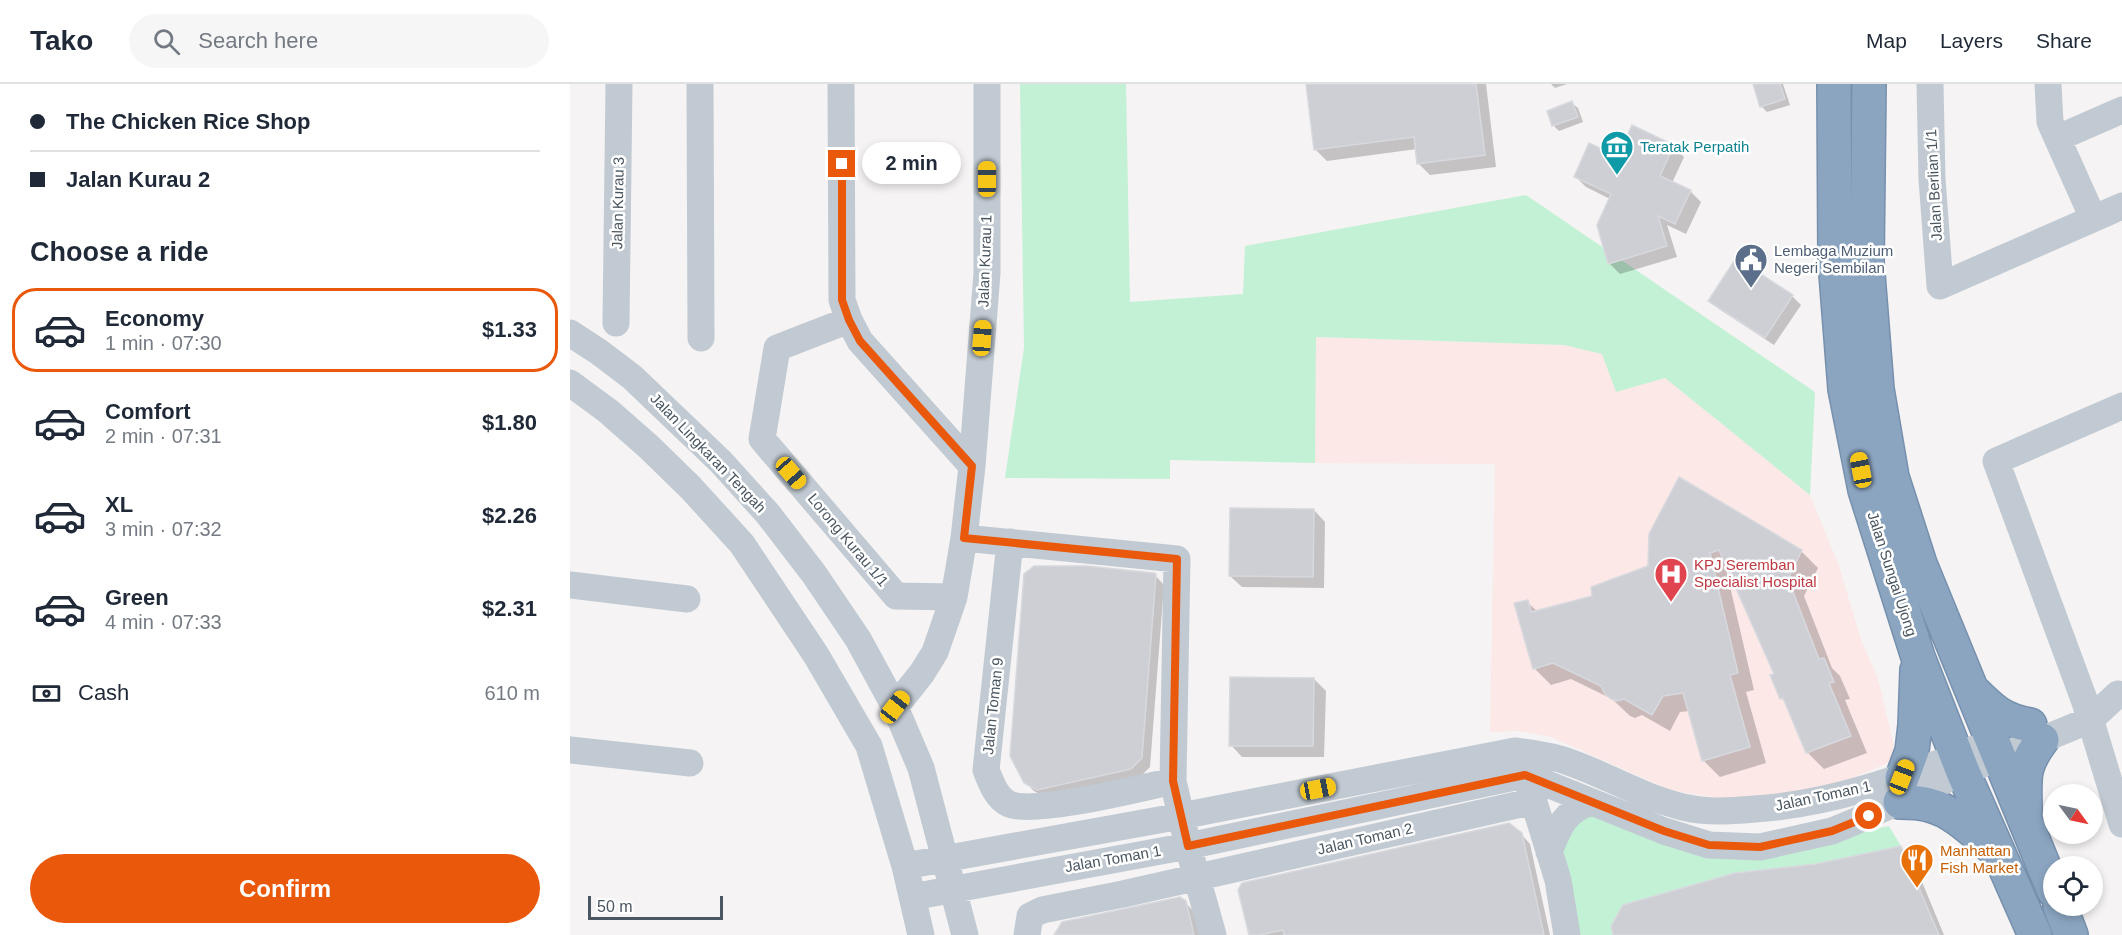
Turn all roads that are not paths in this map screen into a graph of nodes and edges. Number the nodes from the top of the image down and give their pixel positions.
1 (619, 84) edge
2 (700, 84) edge
3 (841, 84) edge
4 (987, 84) edge
5 (1834, 84) edge
6 (1869, 84) edge
7 (1930, 84) edge
8 (2048, 84) edge
9 (2122, 110) edge
10 (2058, 138) junction
11 (2122, 206) edge
12 (2093, 218) junction
13 (849, 320) junction
14 (616, 323) dead end
15 (570, 333) edge
16 (701, 338) dead end
17 (570, 383) edge
18 (2122, 406) edge
19 (972, 466) junction
20 (964, 538) junction
21 (1010, 542) junction
22 (570, 585) edge
23 (954, 597) junction
24 (687, 599) dead end
25 (1918, 657) junction
26 (1970, 688) junction
27 (2120, 693) edge
28 (895, 707) junction
29 (2088, 711) junction
30 (2036, 732) junction
31 (570, 750) edge
32 (1994, 750) junction
33 (1520, 763) junction
34 (690, 764) dead end
35 (1960, 764) junction
36 (1173, 781) junction
37 (1901, 790) junction
38 (1410, 799) junction
39 (1534, 801) junction
40 (1590, 802) junction
41 (1181, 816) junction
42 (2025, 823) junction
43 (2122, 824) edge
44 (1418, 827) junction
45 (1188, 846) junction
46 (1549, 852) junction
47 (1998, 853) junction
48 (945, 860) junction
49 (2043, 865) edge
50 (904, 866) junction
51 (1197, 876) junction
52 (953, 888) junction
53 (912, 897) junction
54 (2064, 916) edge
55 (921, 935) edge
56 (965, 935) edge
57 (1027, 935) edge
58 (1213, 935) edge
59 (1567, 935) edge
60 (2035, 935) edge
61 (2071, 935) edge

1 - 14 street, Jalan Kurau 3
2 - 16 street
3 - 13 street
4 - 19 street, Jalan Kurau 1
5 - 25 highway, Jalan Sungai Ujong
6 - 26 highway, Jalan Sungai Ujong
7 - 12 street, Jalan Berlian 1/1
8 - 10 street
9 - 10 street
10 - 12 street
11 - 12 street
13 - 19 street
13 - 23 street, Lorong Kurau 1/1
15 - 28 street, Jalan Lingkaran Tengah
17 - 50 street
18 - 29 street
19 - 20 street, Jalan Kurau 1
20 - 21 street
20 - 23 street, Jalan Kurau 1
21 - 36 street
21 - 36 street, Jalan Toman 9
22 - 24 street
23 - 28 street, Jalan Kurau 1
25 - 35 highway, Jalan Sungai Ujong
25 - 37 highway
26 - 30 highway
26 - 32 highway, Jalan Sungai Ujong
27 - 29 street
28 - 48 street, Jalan Lingkaran Tengah
29 - 30 street, Jalan Toman 1
29 - 43 street
30 - 32 street, Jalan Toman 1
30 - 42 highway
31 - 34 street
32 - 35 street, Jalan Toman 1
32 - 42 highway, Jalan Sungai Ujong
33 - 37 street, Jalan Toman 1
33 - 38 street, Jalan Toman 1
33 - 39 street
33 - 40 street, Jalan Toman 1
33 - 41 street, Jalan Toman 1
35 - 37 street, Jalan Toman 1
35 - 47 highway, Jalan Sungai Ujong
36 - 41 street
37 - 40 street, Jalan Toman 1
37 - 47 highway
38 - 44 street
38 - 45 street, Jalan Toman 1
39 - 44 street, Jalan Toman 2
39 - 46 street
40 - 46 street
41 - 45 street
41 - 48 street, Jalan Toman 1
42 - 49 highway, Jalan Sungai Ujong
44 - 51 street, Jalan Toman 2
45 - 51 street
45 - 52 street, Jalan Toman 1
46 - 59 street
47 - 60 highway, Jalan Sungai Ujong
48 - 50 street, Jalan Toman 1
48 - 52 street, Jalan Lingkaran Tengah
50 - 53 street
51 - 57 street, Jalan Toman 2
51 - 58 street
52 - 53 street, Jalan Toman 1
52 - 56 street, Jalan Lingkaran Tengah
53 - 55 street
54 - 61 highway

